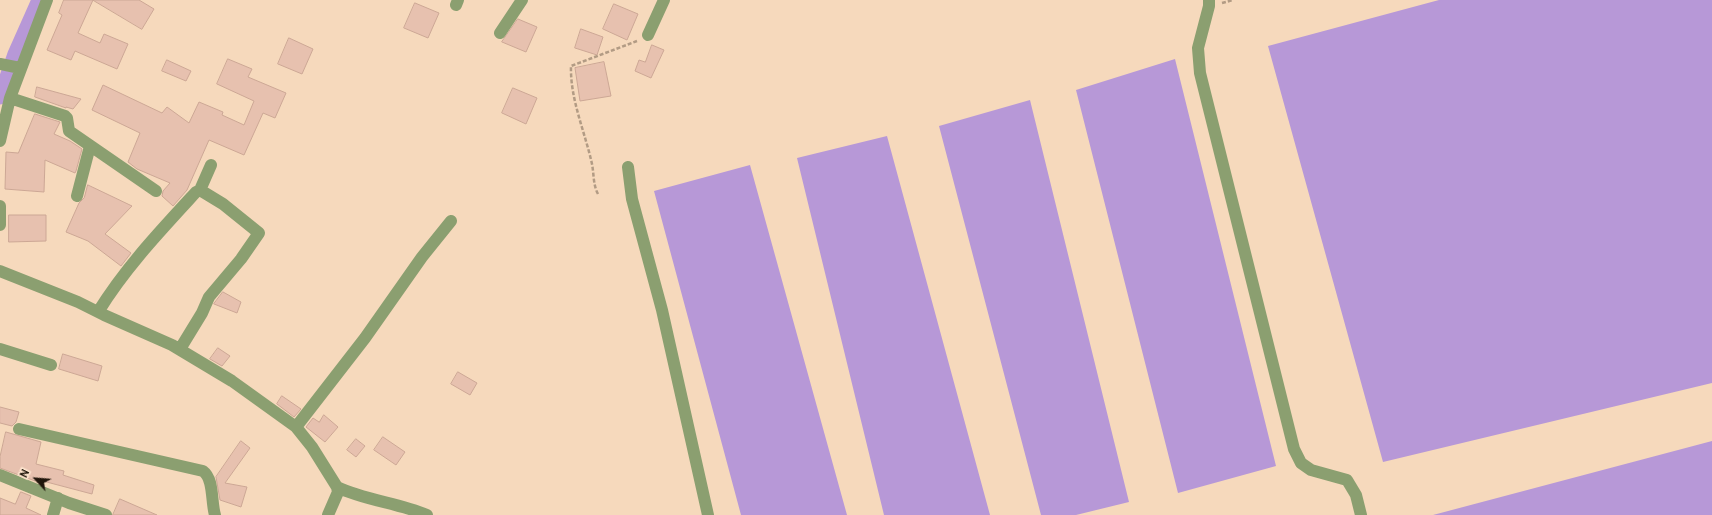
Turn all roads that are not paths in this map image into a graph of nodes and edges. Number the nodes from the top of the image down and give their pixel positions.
1 (47, 0) edge
2 (522, 0) edge
3 (664, 0) edge
4 (1209, 3) edge
5 (500, 33) dead end
6 (648, 35) road end
7 (0, 64) edge
8 (20, 68) junction
9 (10, 98) junction
10 (0, 141) edge
11 (90, 146) junction
12 (211, 164) dead end
13 (628, 167) dead end
14 (200, 190) junction
15 (156, 191) dead end
16 (77, 196) dead end
17 (0, 206) edge
18 (451, 221) dead end
19 (0, 225) edge
20 (0, 271) edge
21 (98, 312) junction
22 (0, 349) edge
23 (180, 349) junction
24 (51, 365) dead end
25 (296, 427) junction
26 (19, 429) dead end
27 (0, 475) edge
28 (337, 486) junction
29 (58, 498) junction
30 (53, 515) edge
31 (106, 515) edge
32 (215, 515) edge
33 (328, 515) edge
34 (427, 515) edge
35 (708, 515) edge
36 (1361, 515) edge

1 - 8 street
2 - 5 street
3 - 6 street
4 - 36 street
7 - 8 street
8 - 9 street
9 - 10 street
9 - 11 street
11 - 15 street
11 - 16 street
12 - 14 street
13 - 35 street
14 - 21 street
14 - 23 street
17 - 19 street
18 - 25 street
20 - 21 street
21 - 23 street
22 - 24 street
23 - 25 street
25 - 28 street
26 - 32 street
27 - 29 street
28 - 33 street
28 - 34 street
29 - 30 street
29 - 31 street

